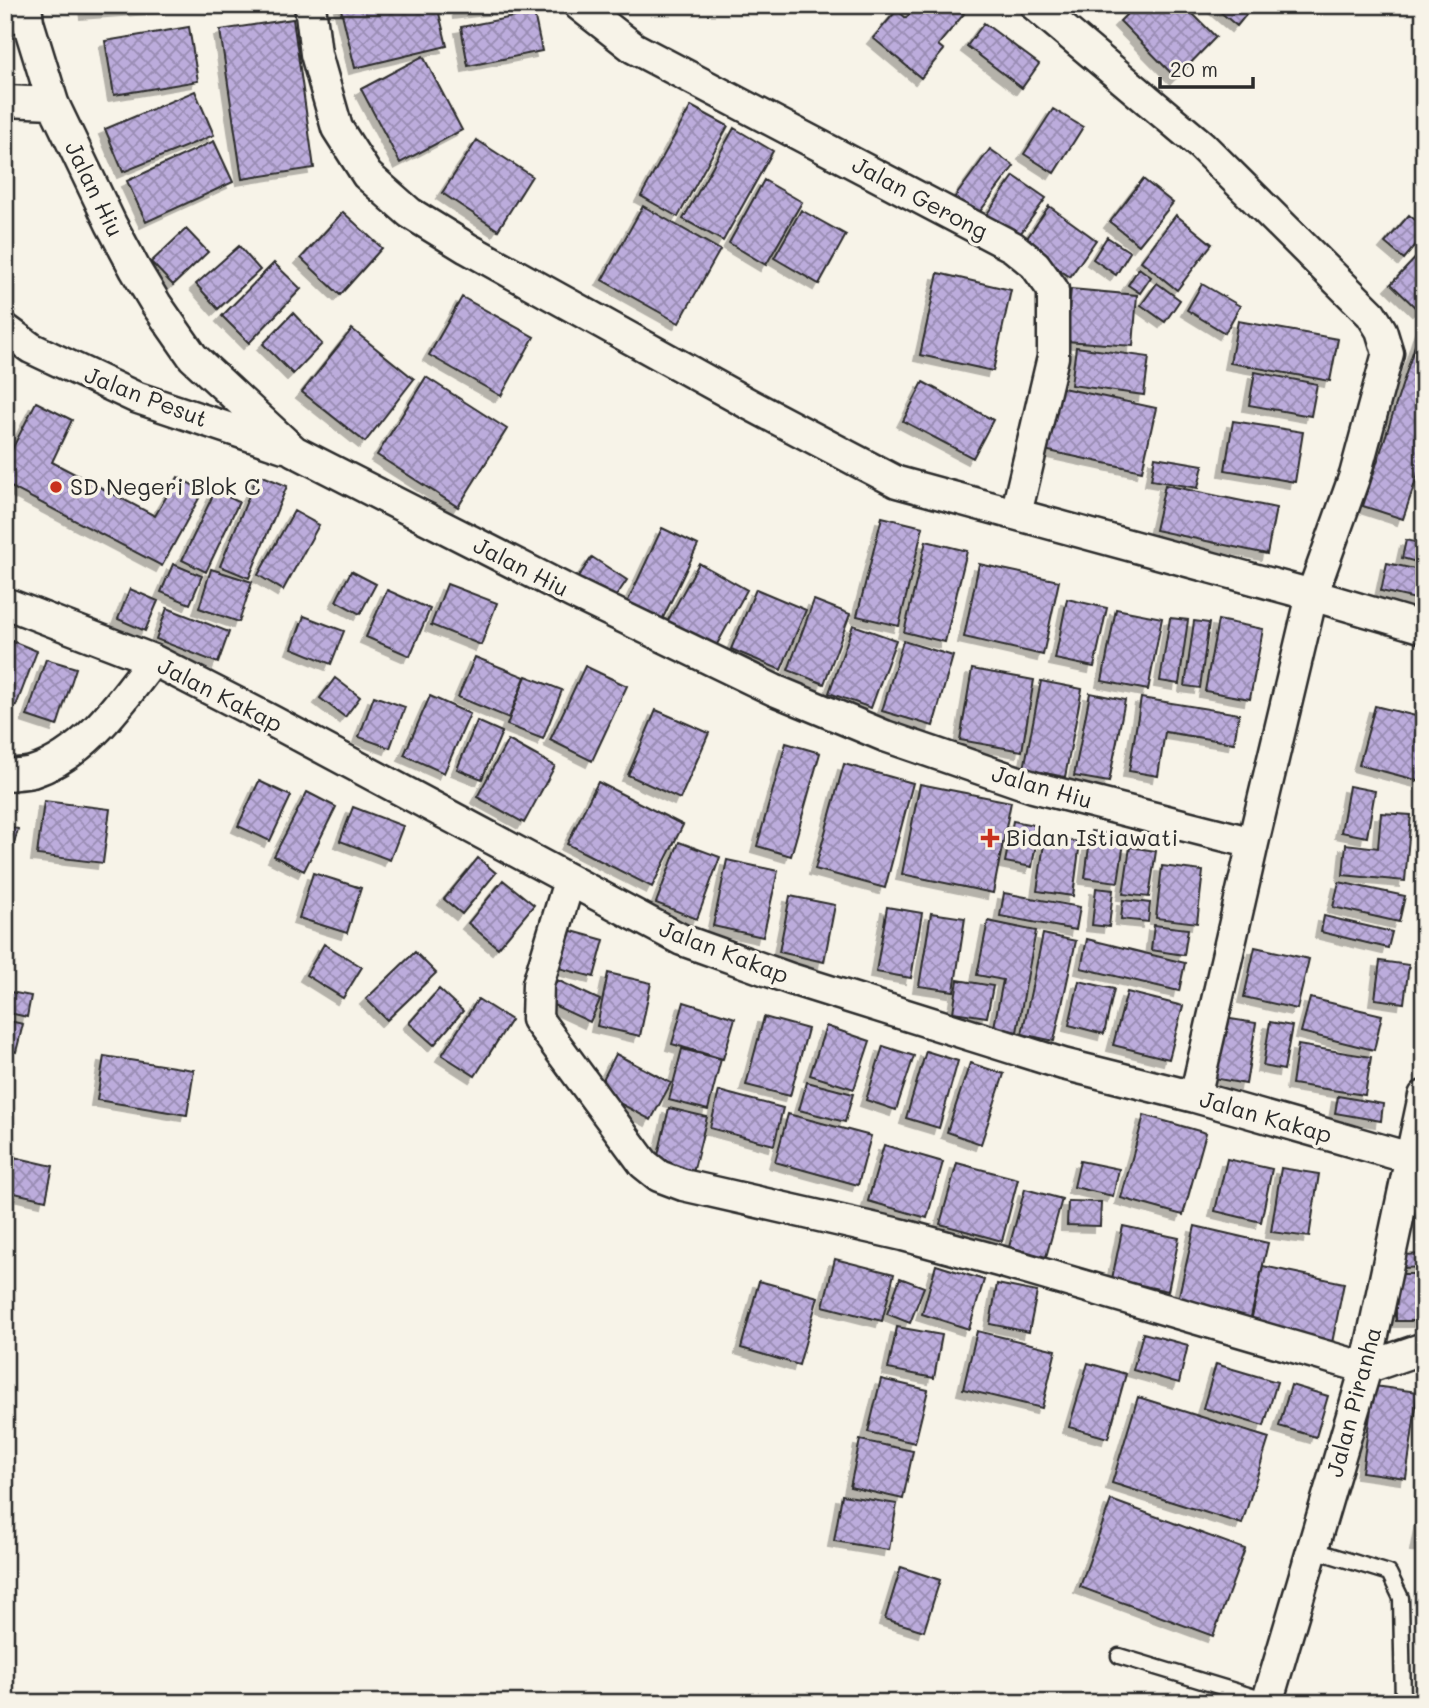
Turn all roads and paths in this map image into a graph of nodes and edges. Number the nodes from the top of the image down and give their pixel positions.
1 (26, 5) edge
2 (310, 5) edge
3 (579, 5) edge
4 (1035, 5) edge
5 (5, 101) edge
6 (53, 103) junction
7 (5, 329) edge
8 (294, 451) junction
9 (1016, 514) junction
10 (1312, 594) junction
11 (5, 603) edge
12 (1424, 628) edge
13 (153, 660) junction
14 (5, 775) edge
15 (1253, 843) junction
16 (569, 881) junction
17 (1424, 1096) edge
18 (1195, 1097) junction
19 (1410, 1158) junction
20 (1424, 1348) edge
21 (1366, 1368) junction
22 (1314, 1550) junction
23 (1119, 1656) dead end
24 (1268, 1702) edge
25 (1403, 1703) edge

1 - 6 street, Jalan Hiu
2 - 9 street
3 - 9 street, Jalan Gerong
4 - 10 street
5 - 6 street
6 - 8 street, Jalan Hiu
7 - 8 street, Jalan Pesut
8 - 15 street, Jalan Hiu
9 - 10 street
10 - 12 street
10 - 15 street
11 - 13 street, Jalan Kakap
13 - 14 street
13 - 16 street, Jalan Kakap
15 - 18 street
16 - 18 street, Jalan Kakap
16 - 21 street
17 - 19 street, Jalan Piranha
18 - 19 street, Jalan Kakap
19 - 21 street, Jalan Piranha
20 - 21 street
21 - 22 street, Jalan Piranha
22 - 24 street, Jalan Piranha
22 - 25 lane
23 - 24 lane

